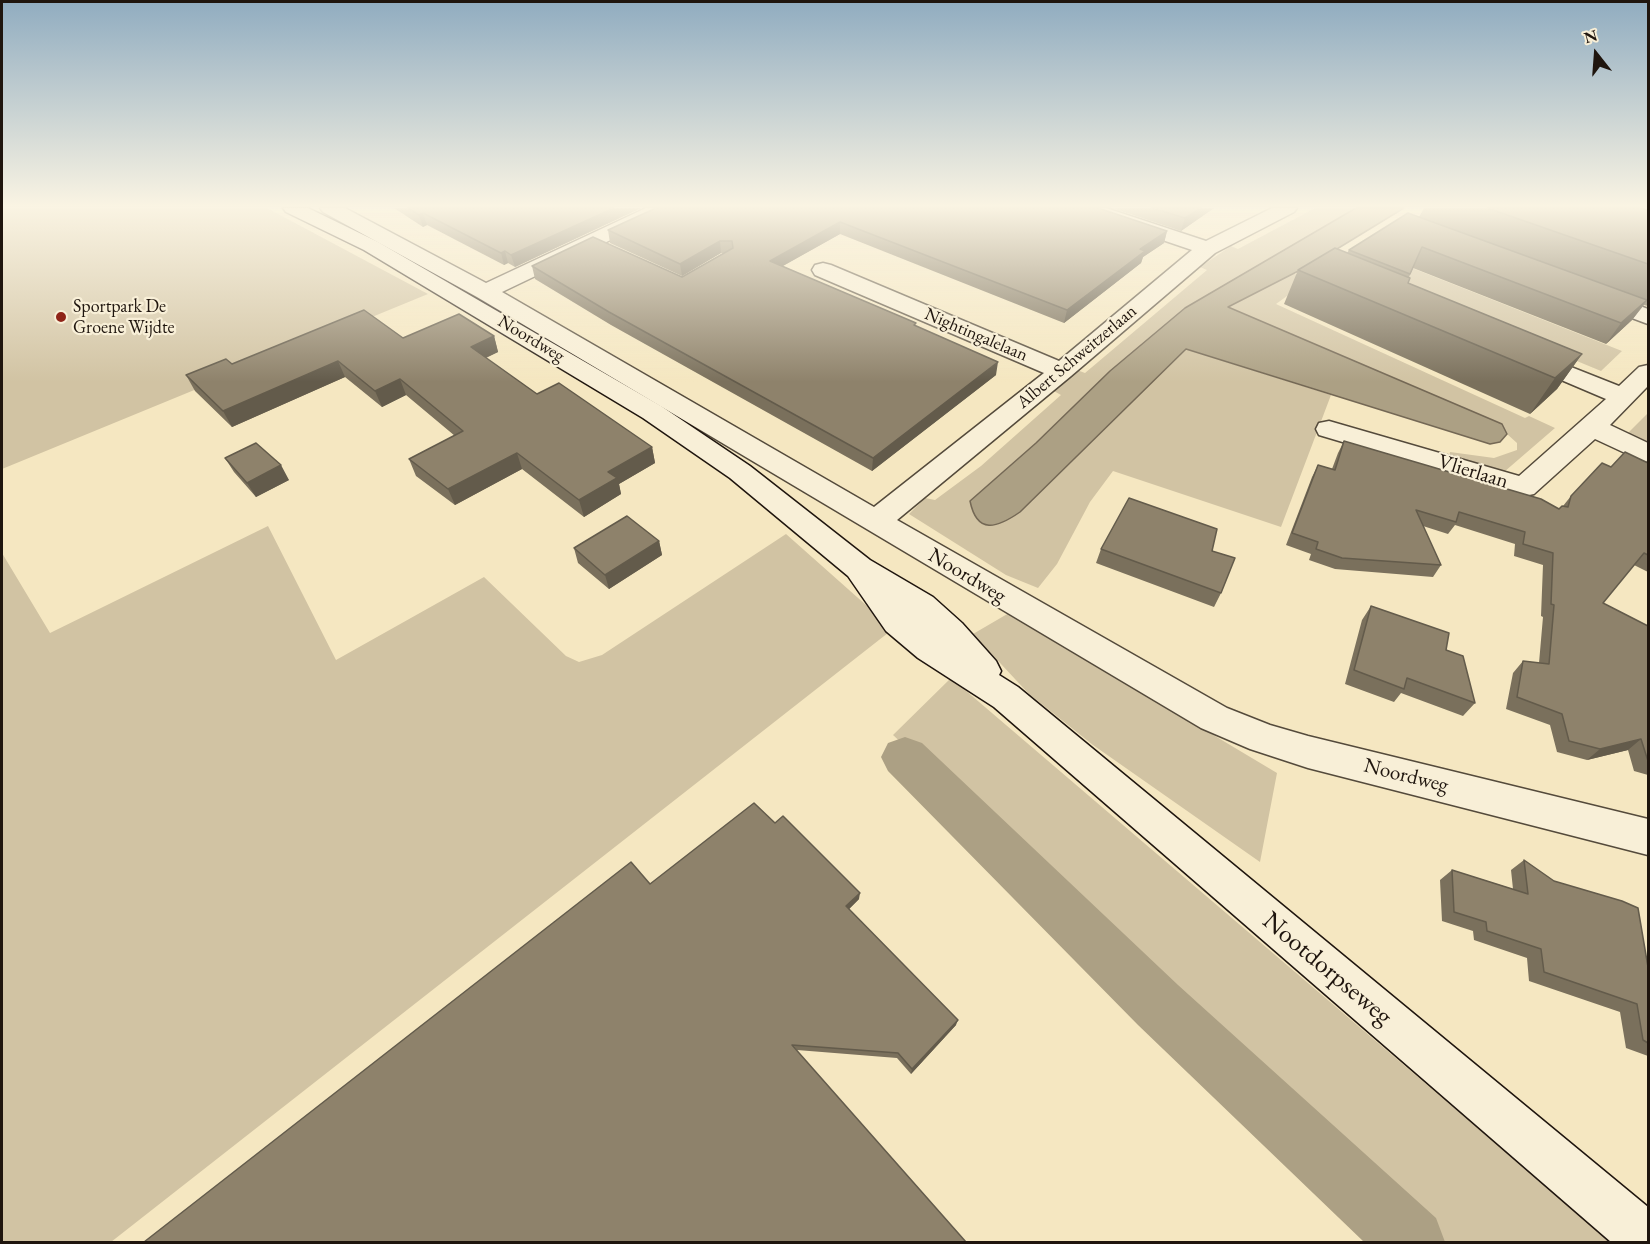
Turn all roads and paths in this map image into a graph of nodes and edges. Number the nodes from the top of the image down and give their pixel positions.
1 (405, 266) edge
2 (437, 266) edge
3 (540, 266) edge
4 (1187, 266) edge
5 (823, 270) dead end
6 (485, 292) junction
7 (1582, 292) edge
8 (1648, 317) edge
9 (1502, 346) edge
10 (1062, 371) junction
11 (1648, 372) edge
12 (1623, 397) junction
13 (1592, 427) junction
14 (1329, 429) dead end
15 (1648, 453) edge
16 (876, 521) junction
17 (859, 568) joint
18 (1648, 837) edge
19 (1648, 1240) edge

1 - 17 street, Noordweg
2 - 6 street, Noordweg
3 - 6 street
4 - 10 street, Albert Schweitzerlaan
5 - 10 street, Nightingalelaan
6 - 16 street, Noordweg
7 - 8 street
9 - 12 street
10 - 16 street, Albert Schweitzerlaan
11 - 12 street, Vlierlaan
12 - 13 street, Vlierlaan
13 - 14 street, Vlierlaan
13 - 15 street
16 - 18 street, Noordweg
17 - 19 street, Nootdorpseweg

